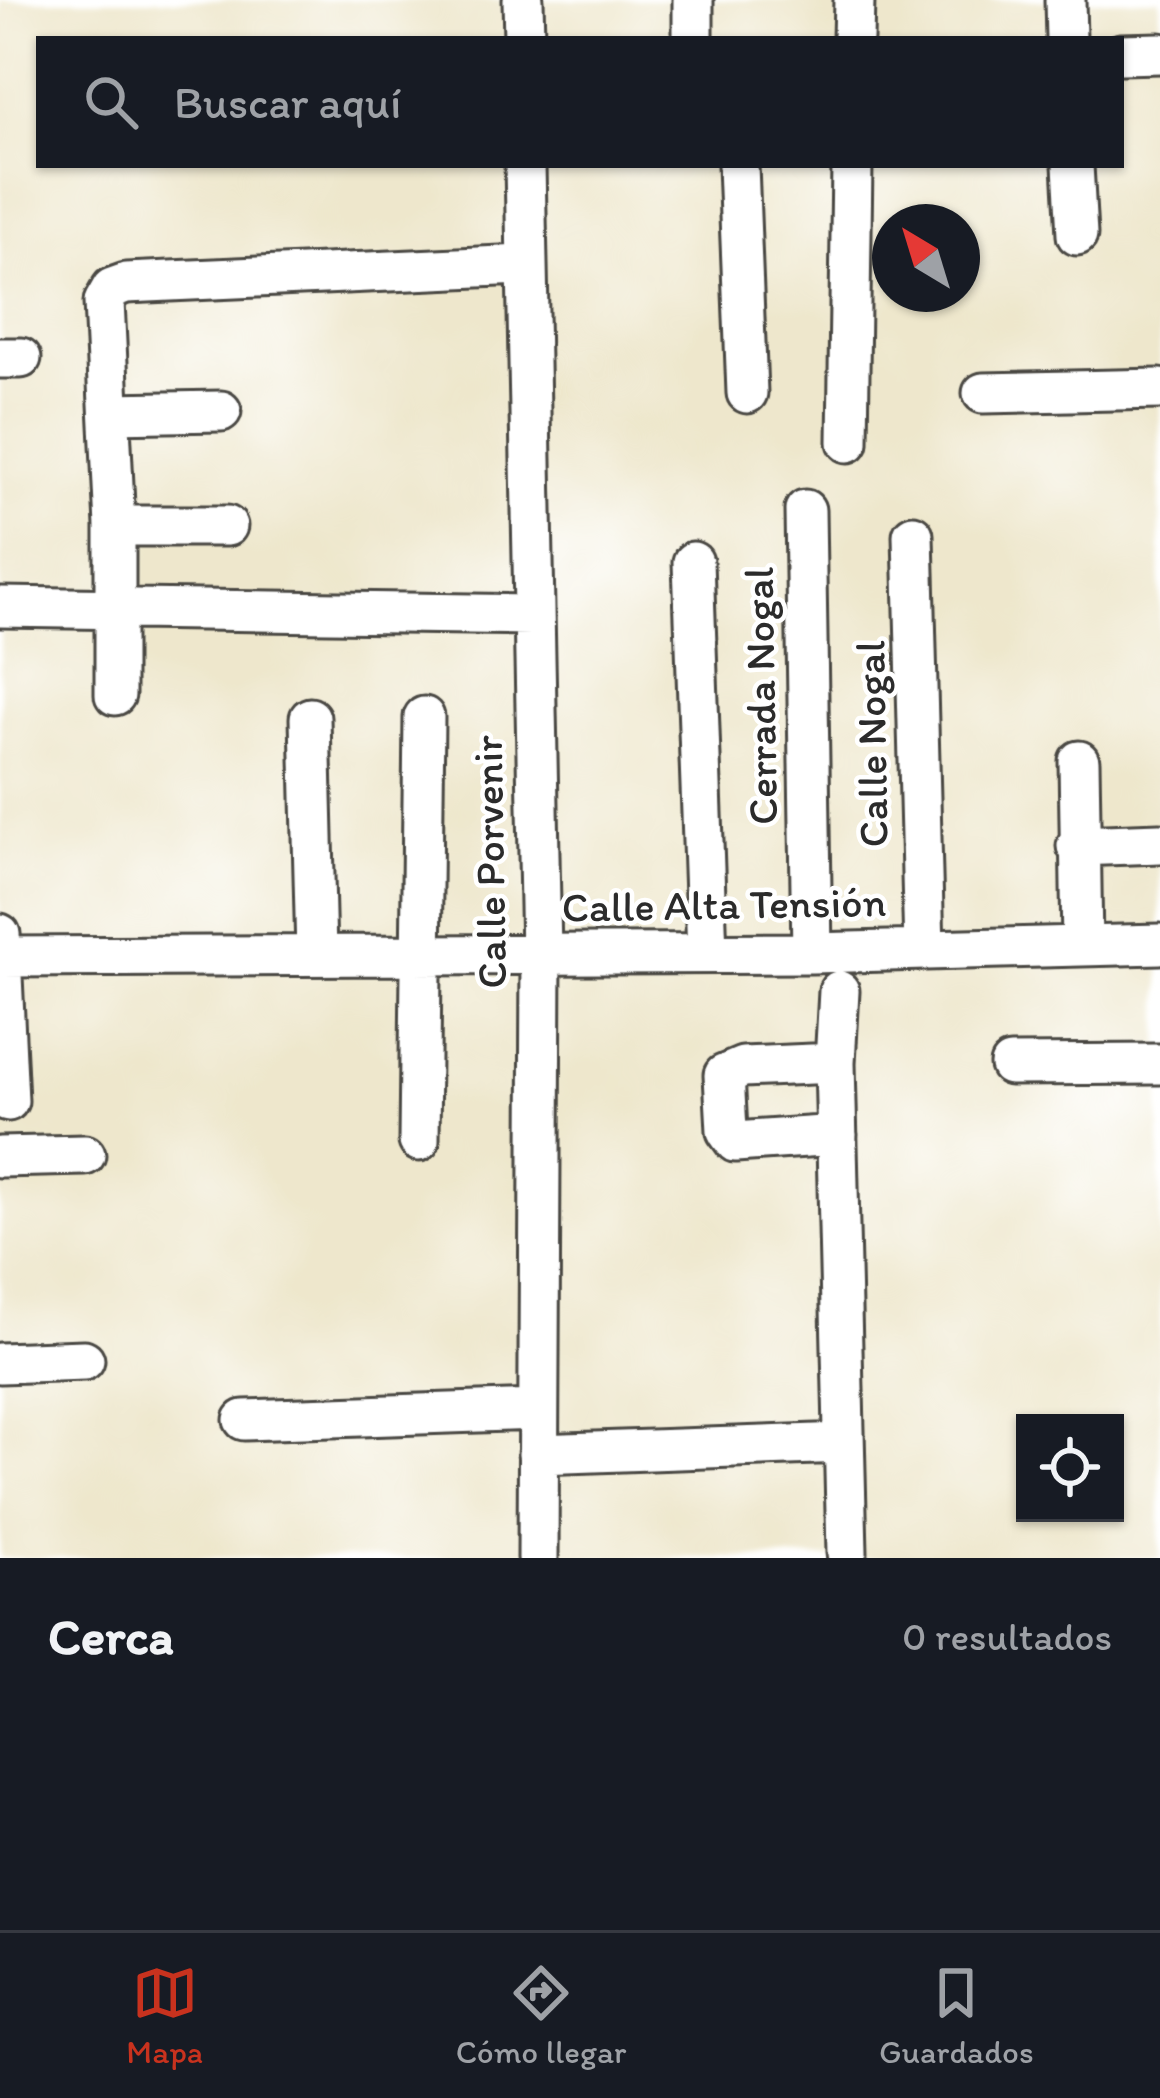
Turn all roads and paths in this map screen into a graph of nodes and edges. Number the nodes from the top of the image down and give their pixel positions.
1 (523, 0) edge
2 (693, 0) edge
3 (854, 0) edge
4 (1066, 0) edge
5 (524, 36) edge
6 (693, 36) edge
7 (853, 36) edge
8 (1066, 36) edge
9 (1160, 53) edge
10 (1124, 54) edge
11 (525, 168) edge
12 (738, 168) edge
13 (852, 168) edge
14 (1073, 168) edge
15 (1077, 235) dead end
16 (525, 265) junction
17 (1160, 389) edge
18 (983, 392) dead end
19 (747, 393) dead end
20 (221, 411) dead end
21 (111, 413) junction
22 (848, 442) dead end
23 (805, 510) dead end
24 (115, 526) junction
25 (226, 526) dead end
26 (913, 535) dead end
27 (693, 562) dead end
28 (115, 605) junction
29 (0, 607) edge
30 (532, 615) junction
31 (115, 694) dead end
32 (424, 717) dead end
33 (310, 718) dead end
34 (1079, 761) dead end
35 (1160, 843) edge
36 (1077, 846) junction
37 (0, 934) edge
38 (1160, 944) edge
39 (1082, 946) junction
40 (924, 950) junction
41 (812, 952) junction
42 (421, 953) junction
43 (707, 953) junction
44 (316, 954) junction
45 (541, 954) junction
46 (0, 957) edge
47 (839, 991) dead end
48 (836, 1063) junction
49 (1160, 1064) edge
50 (1010, 1065) dead end
51 (8, 1101) dead end
52 (837, 1135) junction
53 (419, 1141) dead end
54 (86, 1155) dead end
55 (0, 1157) edge
56 (84, 1360) dead end
57 (0, 1363) edge
58 (537, 1410) junction
59 (244, 1420) dead end
60 (844, 1443) junction
61 (538, 1454) junction
62 (847, 1553) dead end
63 (538, 1558) edge

1 - 5 street
2 - 6 street
3 - 7 street
4 - 8 street
9 - 10 street
11 - 16 street, Calle Porvenir
12 - 19 street
13 - 22 street
14 - 15 street
16 - 21 street
16 - 30 street, Calle Porvenir
17 - 18 street
20 - 21 street
21 - 24 street
23 - 41 street, Cerrada Nogal
24 - 25 street
24 - 28 street
26 - 40 street, Calle Nogal
27 - 43 street
28 - 29 street
28 - 30 street
28 - 31 street
30 - 45 street, Calle Porvenir
32 - 42 street
33 - 44 street
34 - 36 street
35 - 36 street
36 - 39 street
37 - 46 street
38 - 39 street, Calle Alta Tensión
39 - 40 street, Calle Alta Tensión
40 - 41 street, Calle Alta Tensión
41 - 43 street, Calle Alta Tensión
42 - 44 street, Calle Alta Tensión
42 - 45 street, Calle Alta Tensión
42 - 53 street
43 - 45 street, Calle Alta Tensión
44 - 46 street, Calle Alta Tensión
45 - 58 street, Calle Porvenir
46 - 51 street
47 - 48 street
48 - 52 street
48 - 52 street
49 - 50 street
52 - 60 street
54 - 55 street
56 - 57 street
58 - 59 street
58 - 61 street, Calle Porvenir
60 - 61 street
60 - 62 street
61 - 63 street, Calle Porvenir

